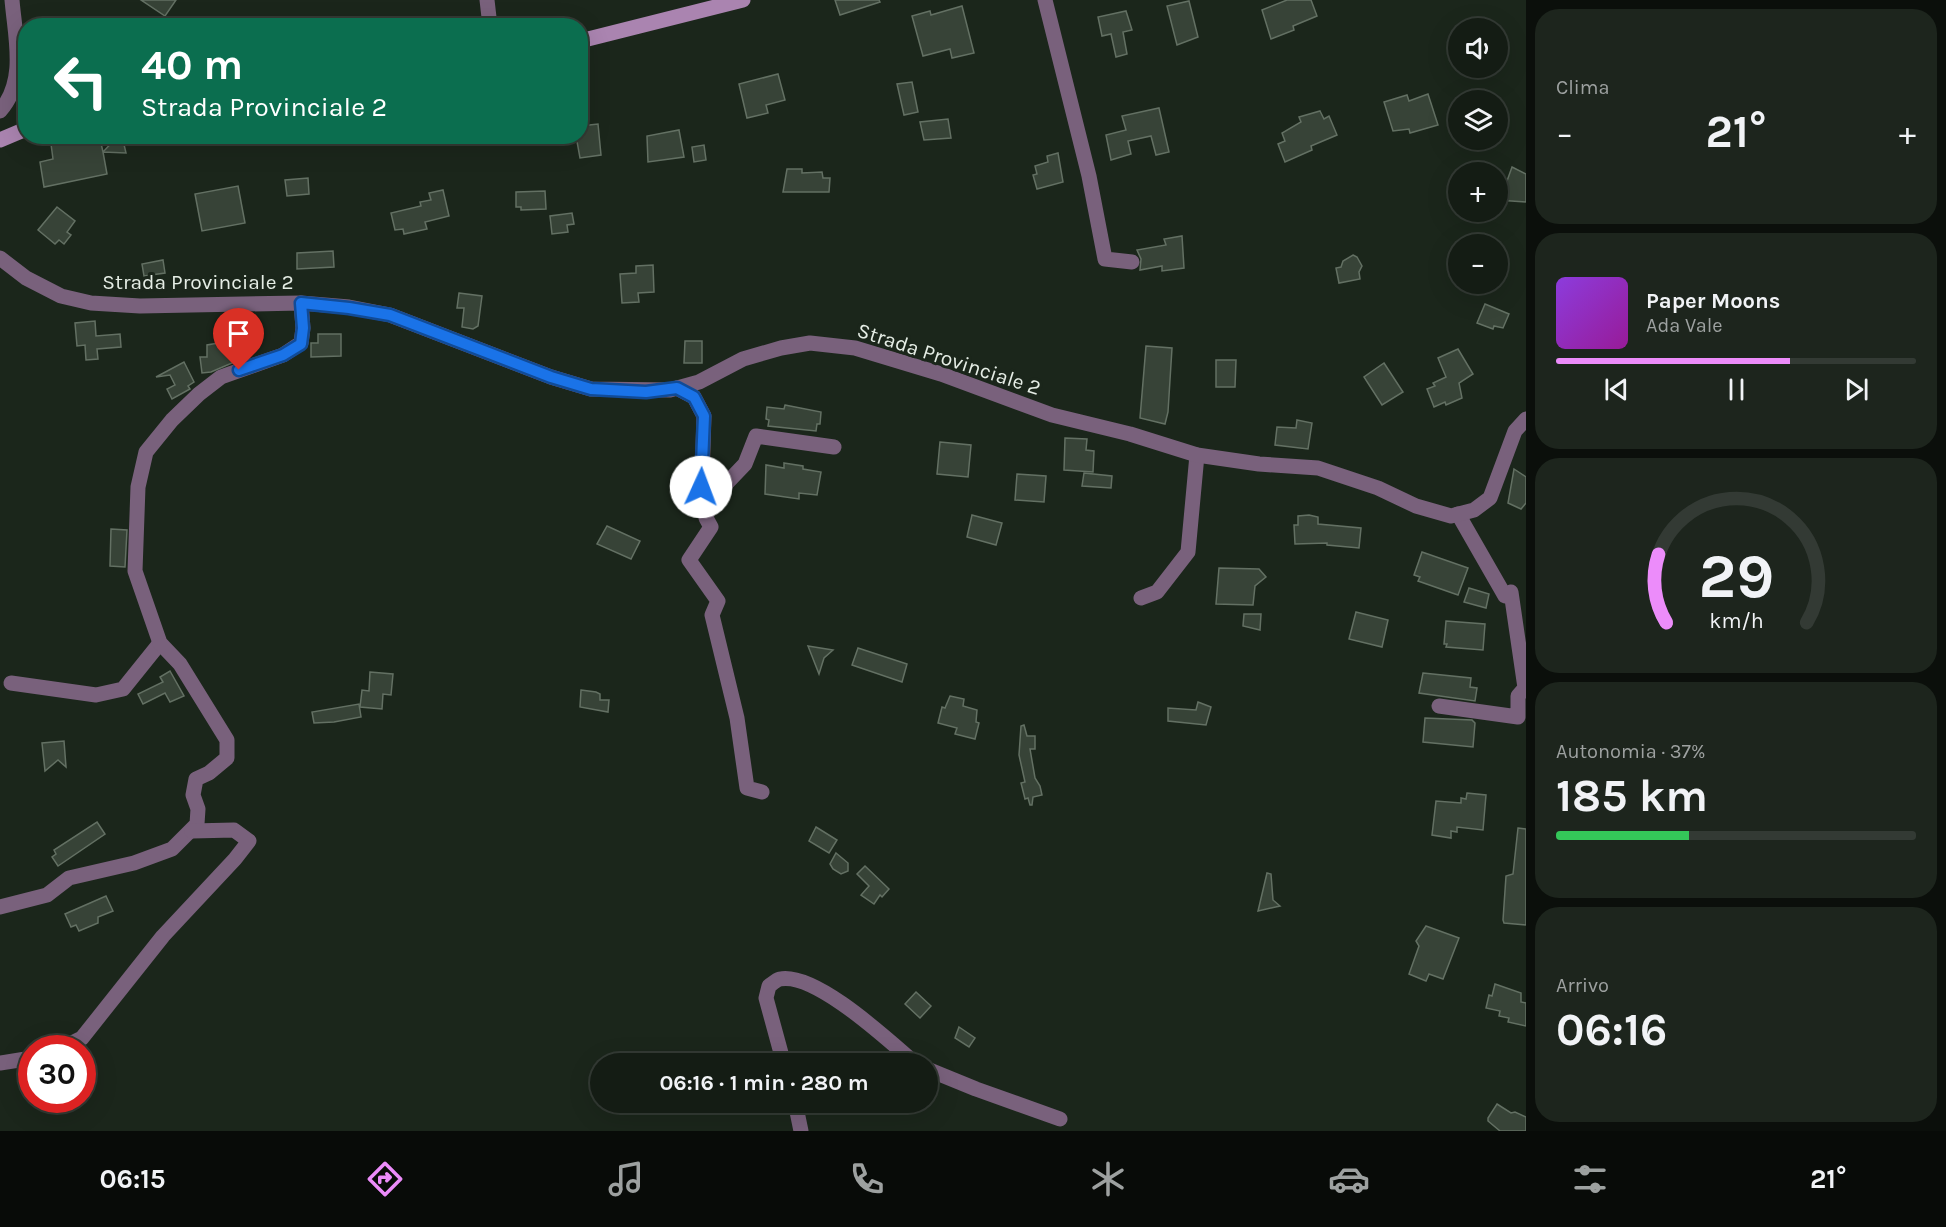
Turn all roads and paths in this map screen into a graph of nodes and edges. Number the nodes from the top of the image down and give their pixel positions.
1 (12, 0) edge
2 (487, 0) edge
3 (743, 0) edge
4 (1045, 0) edge
5 (489, 18) edge
6 (588, 39) edge
7 (0, 111) edge
8 (18, 132) edge
9 (0, 140) edge
10 (0, 258) edge
11 (1132, 262) dead end
12 (301, 303) junction
13 (677, 388) junction
14 (1526, 419) edge
15 (834, 447) dead end
16 (1197, 455) junction
17 (711, 499) junction
18 (1458, 514) junction
19 (1141, 598) dead end
20 (160, 643) junction
21 (11, 683) dead end
22 (1439, 706) dead end
23 (762, 792) dead end
24 (192, 831) junction
25 (0, 907) edge
26 (84, 1035) edge
27 (781, 1053) edge
28 (902, 1053) edge
29 (18, 1060) edge
30 (0, 1063) edge
31 (938, 1073) edge
32 (797, 1113) edge
33 (1060, 1119) dead end
34 (801, 1131) edge

1 - 7 street
2 - 5 street
3 - 6 main road
4 - 11 street
8 - 9 main road
10 - 12 street, Strada Provinciale 2
12 - 13 street, Strada Provinciale 2
12 - 20 street
13 - 16 street, Strada Provinciale 2
13 - 17 street
14 - 18 street
15 - 17 street
16 - 18 street, Strada Provinciale 2
16 - 19 street
17 - 23 street
18 - 22 street
20 - 21 street
20 - 24 street
24 - 25 street
24 - 26 street
27 - 28 street
29 - 30 street
31 - 33 street
32 - 34 street

